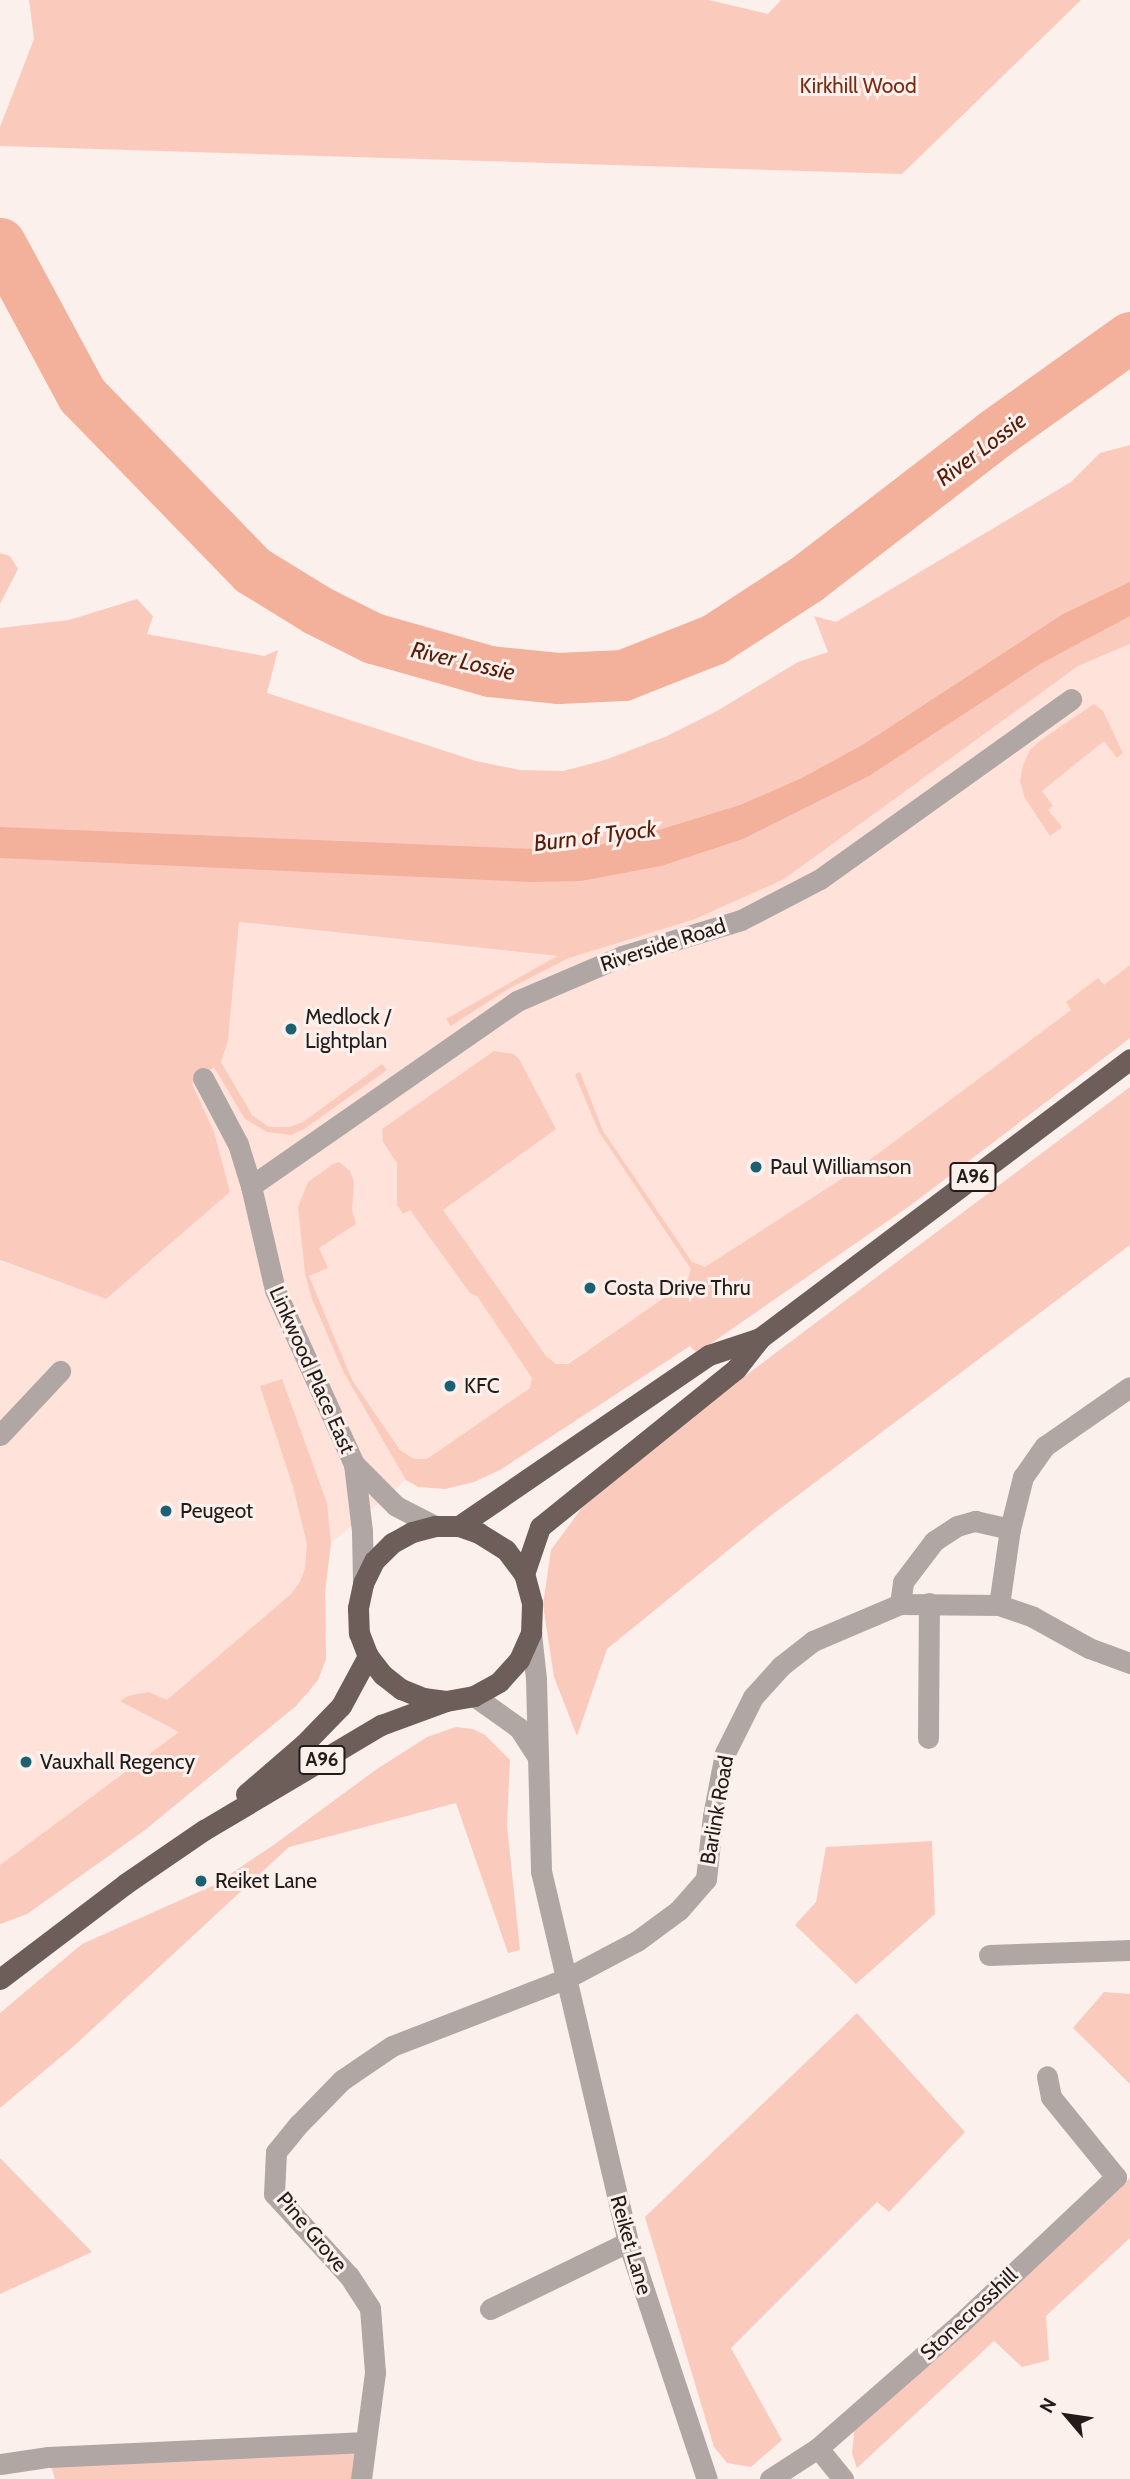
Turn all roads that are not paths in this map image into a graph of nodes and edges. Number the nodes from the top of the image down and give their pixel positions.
1 (1071, 699) dead end
2 (1130, 1059) edge
3 (203, 1078) dead end
4 (251, 1186) junction
5 (760, 1338) junction
6 (60, 1371) dead end
7 (1130, 1387) edge
8 (0, 1434) edge
9 (354, 1464) junction
10 (435, 1526) junction
11 (459, 1526) junction
12 (1010, 1529) junction
13 (524, 1574) junction
14 (363, 1584) junction
15 (929, 1603) junction
16 (900, 1604) junction
17 (999, 1605) junction
18 (531, 1633) junction
19 (368, 1656) junction
20 (1130, 1663) edge
21 (474, 1696) junction
22 (446, 1701) junction
23 (928, 1738) dead end
24 (538, 1758) junction
25 (204, 1830) junction
26 (1130, 1950) edge
27 (989, 1955) dead end
28 (567, 1978) junction
29 (0, 1979) edge
30 (1047, 2076) dead end
31 (1123, 2169) edge
32 (628, 2242) junction
33 (490, 2309) dead end
34 (366, 2442) junction
35 (818, 2448) junction
36 (0, 2464) edge
37 (361, 2479) edge
38 (707, 2479) edge
39 (770, 2479) edge
40 (843, 2479) edge

1 - 4 street, Riverside Road
2 - 5 highway, A96
3 - 4 street, Linkwood Place East
4 - 9 street, Linkwood Place East
5 - 11 highway, A96
5 - 13 highway, A96
6 - 8 street
7 - 12 street
9 - 10 street, Linkwood Place East
9 - 14 street, Linkwood Place East
10 - 11 highway, A96
10 - 14 highway, A96
11 - 13 highway, A96
12 - 16 street
12 - 17 street
13 - 18 highway, A96
14 - 19 highway, A96
15 - 16 street, Barlink Road
15 - 17 street, Barlink Road
15 - 23 street
16 - 28 street, Barlink Road
17 - 20 street, Barlink Road
18 - 21 highway, A96
18 - 24 street, Reiket Lane
19 - 22 highway, A96
19 - 25 highway, A96
21 - 22 highway, A96
21 - 24 street
22 - 25 highway, A96
24 - 28 street, Reiket Lane
25 - 29 highway, A96
26 - 27 street
28 - 32 street, Reiket Lane
28 - 34 street, Pine Grove
30 - 31 street, Stonecrosshill
31 - 35 street, Stonecrosshill
32 - 33 street
32 - 38 street, Reiket Lane
34 - 36 street
34 - 37 street, Pine Grove
35 - 39 street, Stonecrosshill
35 - 40 street

